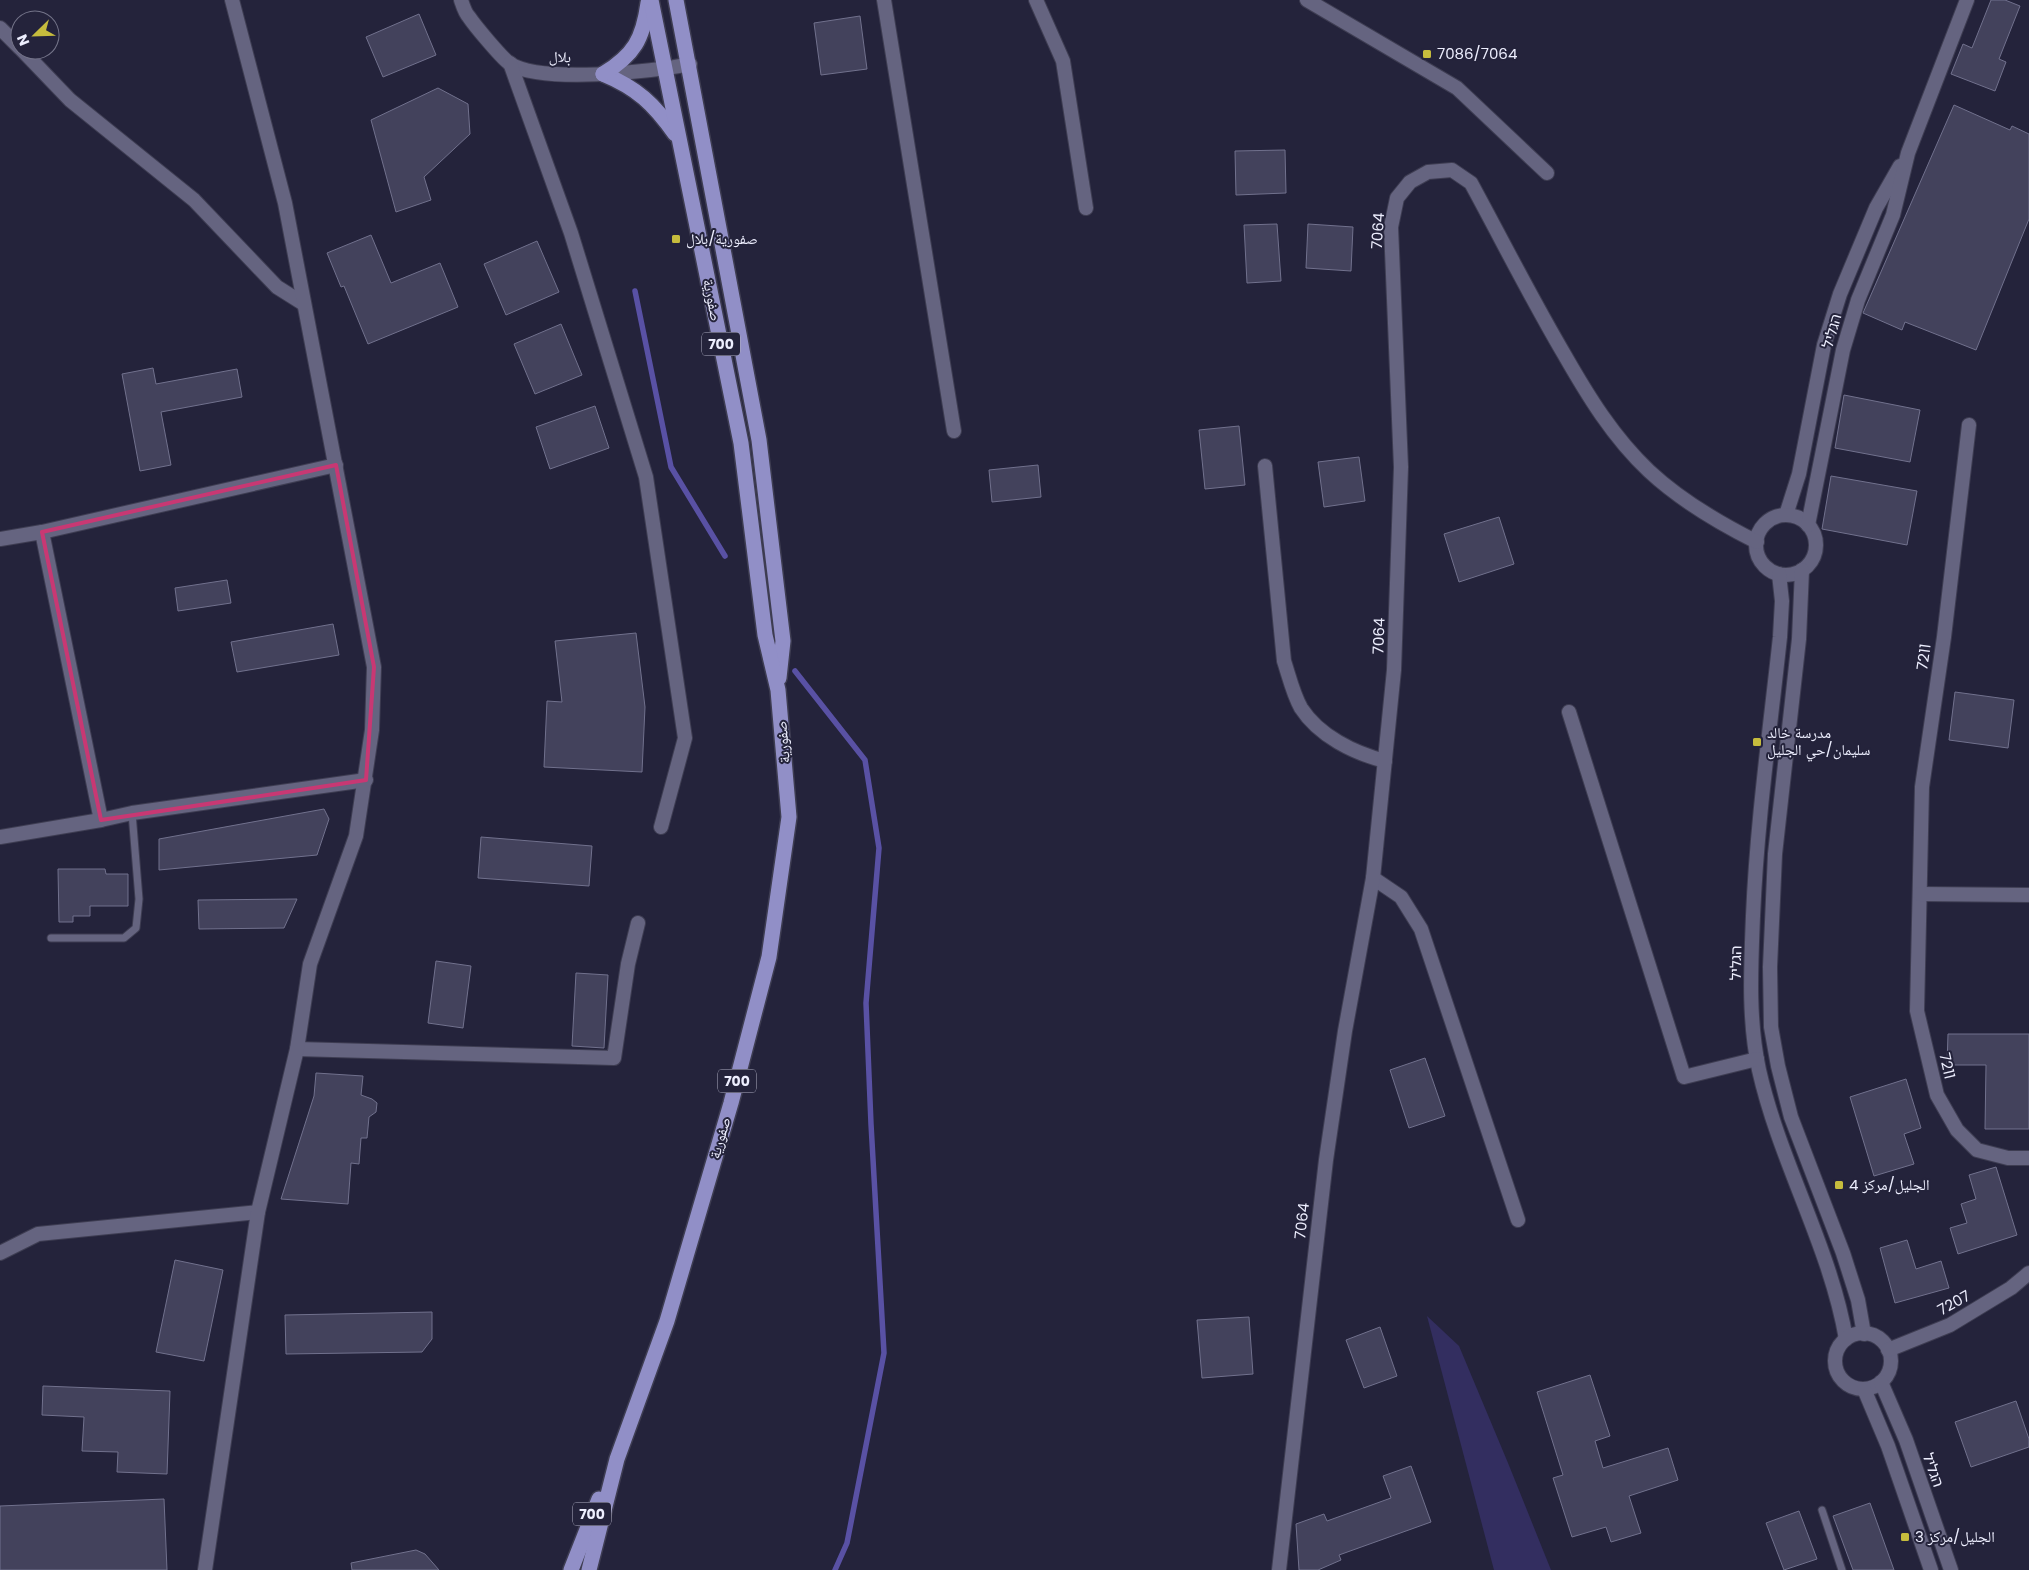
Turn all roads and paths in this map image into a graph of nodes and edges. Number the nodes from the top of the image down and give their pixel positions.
1 (232, 0) edge
2 (461, 0) edge
3 (650, 0) edge
4 (676, 0) edge
5 (884, 0) edge
6 (1036, 0) edge
7 (1307, 0) edge
8 (1967, 0) edge
9 (0, 28) edge
10 (10, 38) edge
11 (32, 60) edge
12 (510, 64) junction
13 (690, 64) junction
14 (665, 70) junction
15 (603, 74) junction
16 (679, 140) junction
17 (1908, 152) junction
18 (1548, 173) dead end
19 (1086, 208) dead end
20 (304, 304) junction
21 (1968, 426) dead end
22 (954, 431) dead end
23 (336, 465) junction
24 (1265, 466) dead end
25 (1786, 515) junction
26 (1808, 525) junction
27 (42, 532) junction
28 (0, 539) edge
29 (1757, 542) junction
30 (1802, 570) junction
31 (1779, 574) junction
32 (778, 690) junction
33 (1569, 712) dead end
34 (1385, 761) junction
35 (366, 780) junction
36 (132, 813) junction
37 (101, 820) junction
38 (661, 826) dead end
39 (0, 837) edge
40 (1373, 878) junction
41 (1920, 894) junction
42 (2029, 895) edge
43 (638, 923) dead end
44 (51, 938) dead end
45 (296, 1049) junction
46 (1758, 1060) junction
47 (2029, 1158) edge
48 (258, 1212) junction
49 (1518, 1220) dead end
50 (0, 1253) edge
51 (2029, 1273) edge
52 (1864, 1334) junction
53 (1846, 1339) junction
54 (1888, 1350) junction
55 (1881, 1382) junction
56 (1864, 1389) junction
57 (618, 1459) junction
58 (1822, 1510) dead end
59 (204, 1570) edge
60 (572, 1570) edge
61 (589, 1570) edge
62 (1279, 1570) edge
63 (1842, 1570) edge
64 (1931, 1570) edge
65 (1951, 1570) edge

1 - 20 street
2 - 12 street
3 - 14 main road, صفورية / 700
3 - 15 main road
4 - 13 main road, صفورية / 700
5 - 22 street
6 - 19 street
7 - 18 street
8 - 17 street, הגליל
9 - 10 street
11 - 20 street
12 - 15 street, بلال
12 - 38 street
13 - 14 street, بلال
13 - 32 main road, صفورية / 700
14 - 15 street, بلال
14 - 16 main road, صفورية / 700
15 - 16 main road
16 - 32 main road, صفورية / 700
17 - 25 street, הגליל
17 - 26 street, הגליל
20 - 23 street
21 - 41 street, 7211
23 - 27 street
23 - 35 street
24 - 34 street
25 - 26 street
25 - 29 street
26 - 30 street
27 - 28 street
27 - 37 street
29 - 31 street
29 - 34 street, 7064
30 - 31 street
30 - 52 street
31 - 46 street, הגליל
32 - 57 main road, صفورية / 700
33 - 46 street
34 - 40 street, 7064
35 - 36 street
35 - 45 street
36 - 37 street
36 - 44 lane
37 - 39 street
40 - 49 street
40 - 62 street, 7064
41 - 42 street
41 - 47 street, 7211
43 - 45 street
45 - 48 street
46 - 53 street, הגליל
48 - 50 street
48 - 59 street
51 - 54 street, 7207
52 - 53 street
52 - 54 street
53 - 56 street
54 - 55 street
55 - 56 street
55 - 65 street, הגליל
56 - 64 street
57 - 60 main road, 700
57 - 61 main road, 700
58 - 63 lane

